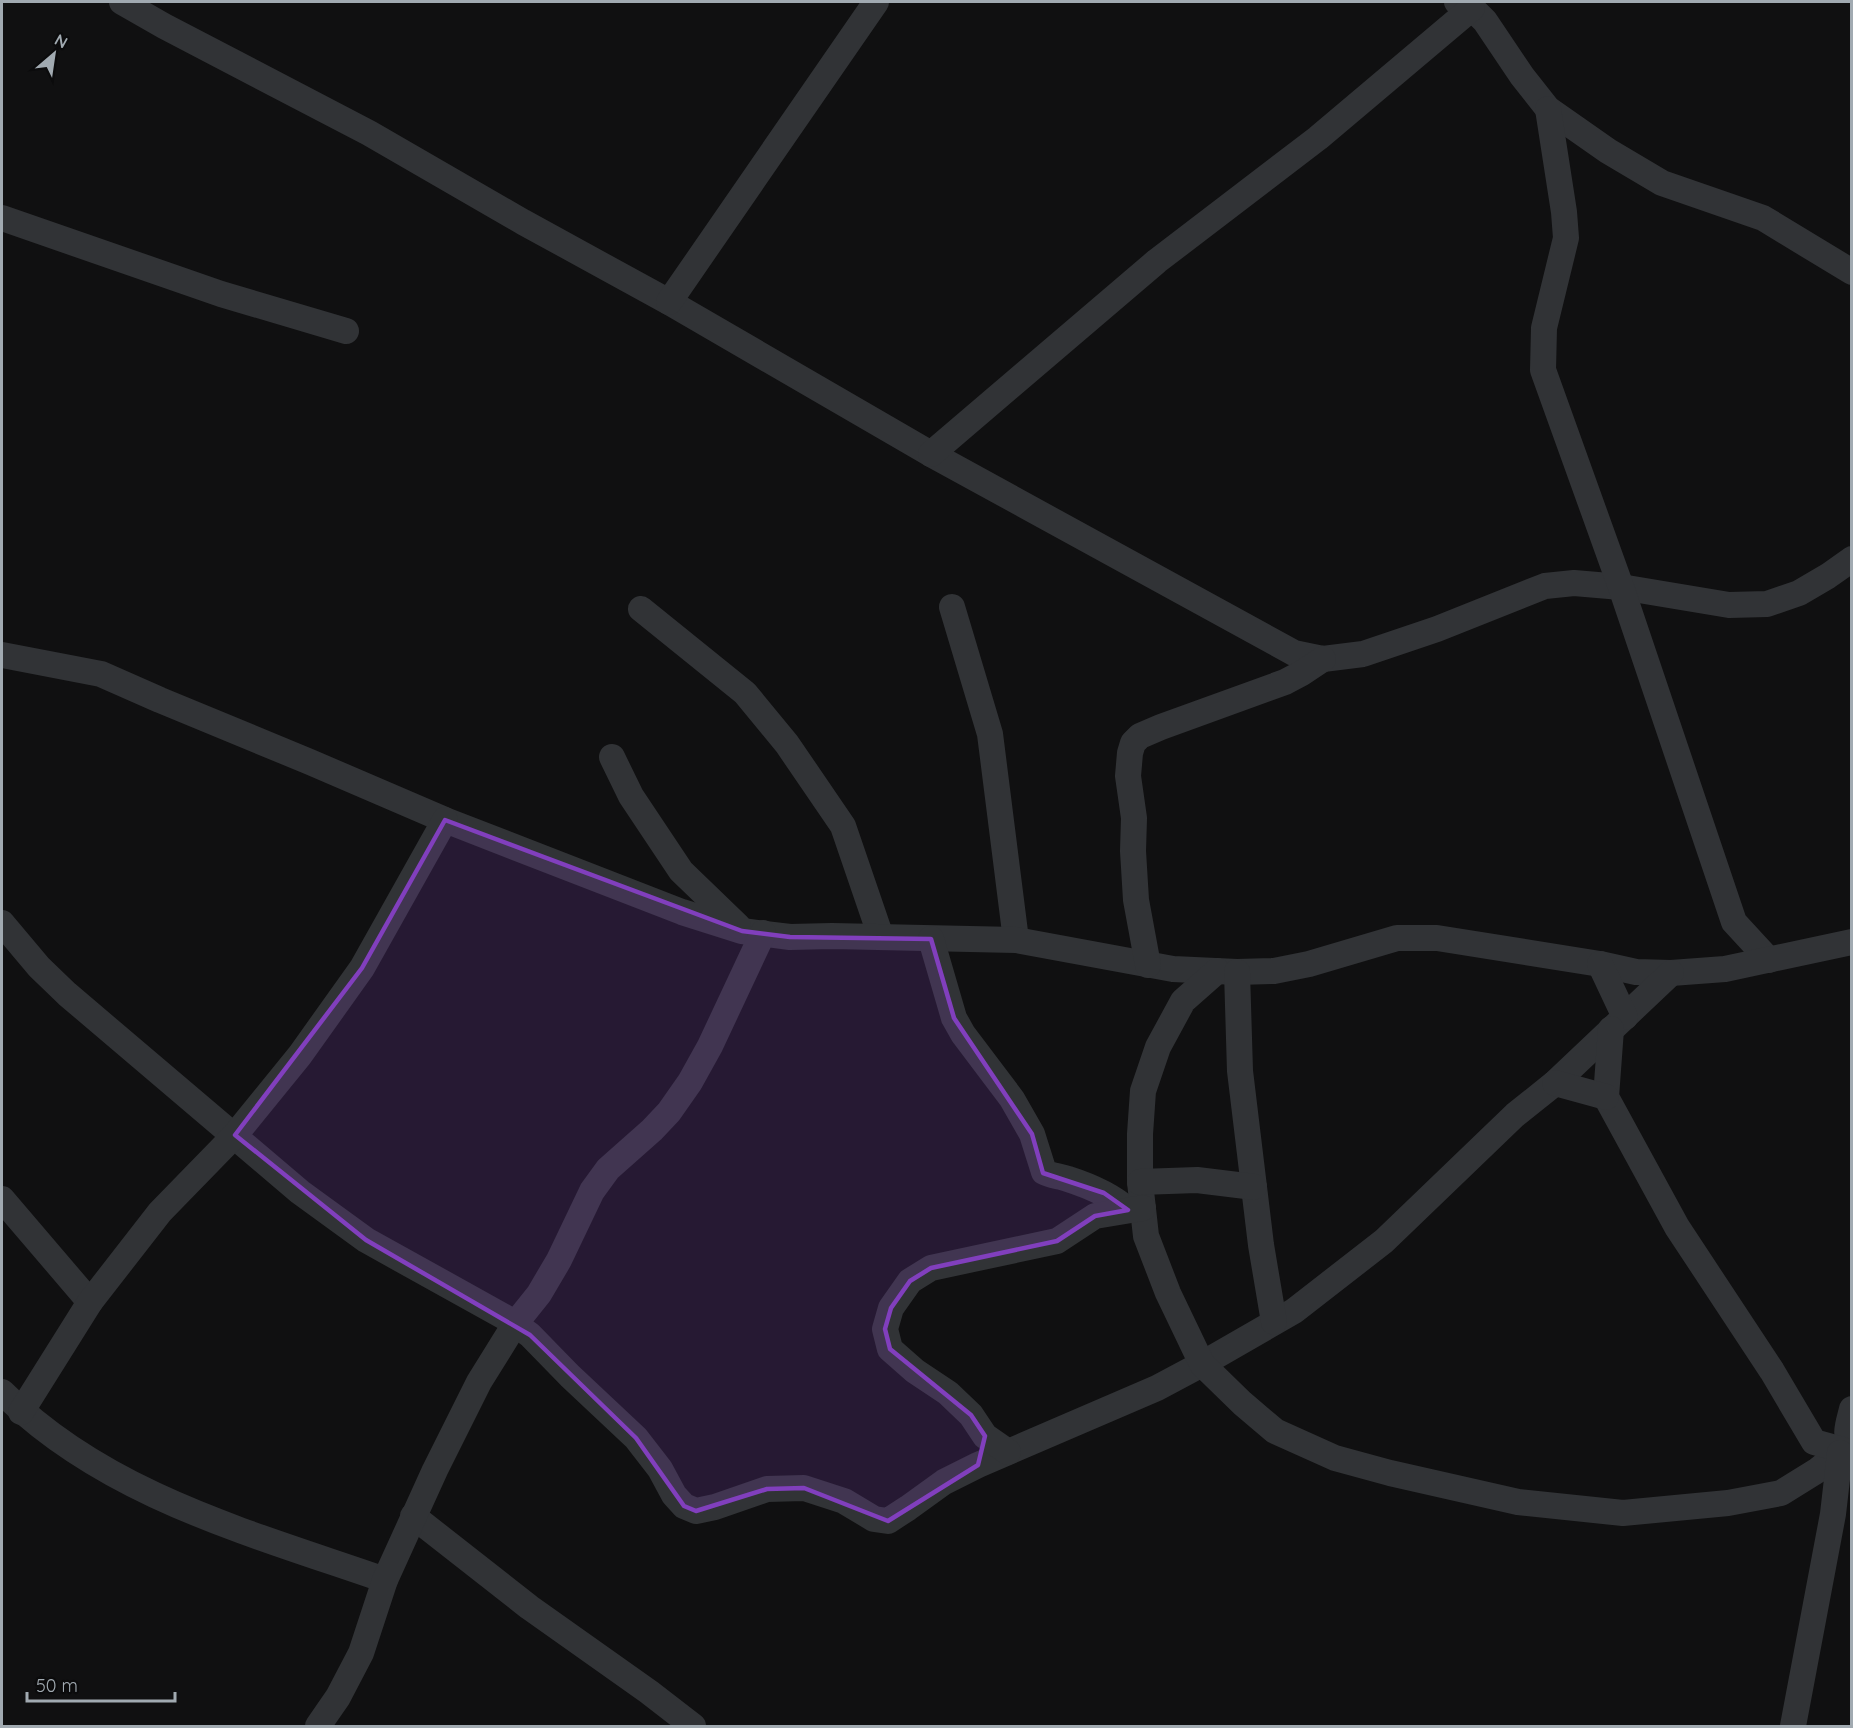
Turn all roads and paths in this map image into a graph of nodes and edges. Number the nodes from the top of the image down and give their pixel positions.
1 (122, 2) edge
2 (876, 2) edge
3 (1465, 5) edge
4 (1548, 109) junction
5 (2, 218) edge
6 (1851, 272) edge
7 (669, 302) junction
8 (346, 331) dead end
9 (932, 454) junction
10 (1851, 559) edge
11 (1621, 587) junction
12 (952, 607) dead end
13 (641, 609) dead end
14 (2, 655) edge
15 (1323, 659) junction
16 (612, 757) dead end
17 (445, 820) junction
18 (1734, 922) junction
19 (2, 923) edge
20 (753, 932) junction
21 (881, 937) junction
22 (931, 939) junction
23 (1017, 940) junction
24 (1851, 942) edge
25 (1770, 960) junction
26 (1600, 964) junction
27 (1148, 965) junction
28 (1173, 969) junction
29 (1725, 969) junction
30 (1227, 972) junction
31 (1671, 973) junction
32 (1183, 1001) junction
33 (1618, 1023) junction
34 (1555, 1083) junction
35 (1606, 1097) junction
36 (235, 1136) junction
37 (1140, 1182) junction
38 (1254, 1187) junction
39 (2, 1199) edge
40 (1135, 1209) junction
41 (90, 1302) junction
42 (1275, 1322) junction
43 (515, 1324) junction
44 (1202, 1364) junction
45 (2, 1392) edge
46 (1851, 1409) edge
47 (21, 1412) junction
48 (985, 1436) junction
49 (1814, 1442) junction
50 (1008, 1452) junction
51 (1842, 1452) junction
52 (978, 1465) junction
53 (1818, 1470) junction
54 (413, 1516) junction
55 (385, 1580) junction
56 (318, 1726) edge
57 (693, 1726) edge
58 (1793, 1726) edge

1 - 7 street
2 - 7 street
3 - 4 street
3 - 9 street
4 - 6 street
4 - 11 street
5 - 8 street
7 - 9 street
9 - 15 street
10 - 11 street
11 - 15 street
11 - 18 street
12 - 23 street
13 - 21 street
14 - 17 street
15 - 27 street
16 - 20 street
17 - 20 street
17 - 36 street
18 - 25 street
18 - 29 street
19 - 36 street
20 - 21 street
20 - 43 street
21 - 22 street
22 - 23 street
22 - 40 street
23 - 27 street
24 - 25 street
25 - 29 street
26 - 30 street
26 - 31 street
26 - 33 street
27 - 28 street
28 - 30 street
28 - 32 street
29 - 31 street
30 - 32 street
30 - 38 street
31 - 33 street
32 - 37 street
33 - 34 street
33 - 35 street
34 - 35 street
34 - 42 street
35 - 49 street
36 - 41 street
36 - 43 street
37 - 38 street
37 - 40 street
38 - 42 street
39 - 41 street
40 - 44 street
40 - 48 street
41 - 47 street
42 - 44 street
43 - 52 street
43 - 54 street
44 - 50 street
44 - 53 street
45 - 47 street
46 - 51 street
47 - 55 street
48 - 50 street
48 - 52 street
49 - 51 street
49 - 53 street
50 - 52 street
51 - 53 street
51 - 58 street
54 - 55 street
54 - 57 street
55 - 56 street

